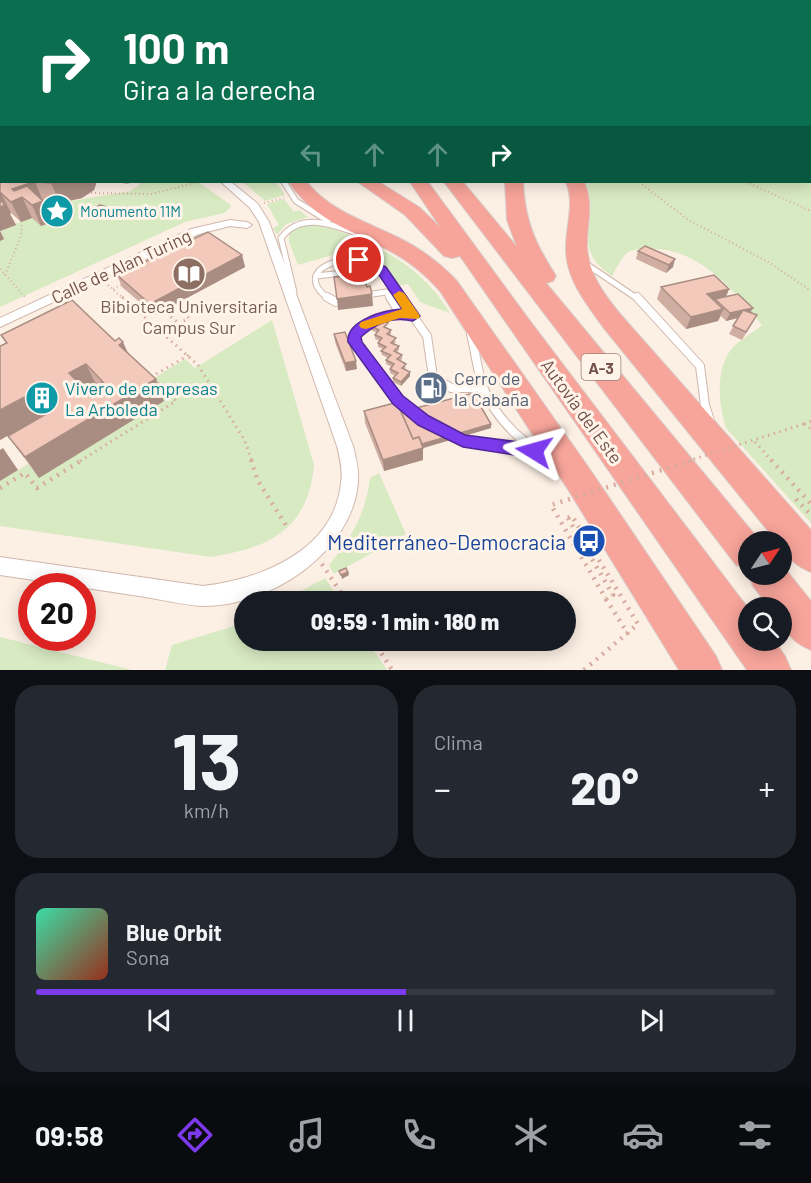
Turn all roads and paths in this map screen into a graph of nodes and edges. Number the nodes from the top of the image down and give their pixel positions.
1 (195, 183) edge
2 (227, 183) edge
3 (284, 183) edge
4 (369, 183) edge
5 (420, 183) edge
6 (454, 183) edge
7 (514, 183) edge
8 (575, 183) edge
9 (640, 183) edge
10 (748, 183) edge
11 (292, 189) edge
12 (91, 193) dead end
13 (260, 204) dead end
14 (811, 211) edge
15 (22, 224) dead end
16 (247, 225) dead end
17 (341, 227) junction
18 (409, 252) junction
19 (577, 258) junction
20 (0, 269) edge
21 (382, 269) junction
22 (5, 275) junction
23 (316, 276) junction
24 (125, 277) edge
25 (108, 285) dead end
26 (113, 289) junction
27 (811, 291) edge
28 (366, 295) edge
29 (26, 297) dead end
30 (336, 302) edge
31 (174, 305) dead end
32 (186, 306) dead end
33 (463, 306) junction
34 (400, 313) junction
35 (413, 316) junction
36 (0, 323) edge
37 (180, 324) junction
38 (300, 324) junction
39 (521, 327) junction
40 (163, 333) junction
41 (189, 355) junction
42 (143, 374) edge
43 (152, 377) junction
44 (483, 388) junction
45 (423, 420) edge
46 (811, 421) edge
47 (804, 424) junction
48 (811, 429) edge
49 (443, 431) edge
50 (755, 441) junction
51 (716, 444) junction
52 (534, 451) junction
53 (580, 481) junction
54 (0, 488) edge
55 (811, 504) edge
56 (289, 530) dead end
57 (751, 531) edge
58 (738, 540) edge
59 (811, 556) edge
60 (322, 564) dead end
61 (0, 566) edge
62 (792, 579) edge
63 (775, 585) edge
64 (340, 591) edge
65 (606, 598) junction
66 (811, 603) edge
67 (738, 625) edge
68 (811, 631) edge
69 (628, 634) junction
70 (380, 651) edge
71 (757, 651) edge
72 (392, 670) edge
73 (584, 670) edge
74 (702, 670) edge
75 (771, 670) edge

1 - 12 path
2 - 38 street
3 - 17 lane
4 - 39 highway
5 - 39 highway, Autovía del Este / A-3
6 - 58 highway, A-3
7 - 57 highway
8 - 19 highway
9 - 27 path
10 - 14 path
11 - 13 path
11 - 18 highway
15 - 22 path
16 - 36 street, Calle de Alan Turing
17 - 18 lane
17 - 38 lane
18 - 33 highway
19 - 51 highway
19 - 51 lane
20 - 22 path
21 - 23 lane
21 - 23 lane
21 - 35 lane
22 - 29 path
23 - 30 lane
24 - 26 path
25 - 26 path
26 - 40 path
28 - 34 lane
31 - 37 path, bridge
32 - 37 path
33 - 44 lane
33 - 53 highway
34 - 35 lane
34 - 45 lane
35 - 44 lane
37 - 40 path
38 - 61 street
39 - 67 highway, Autovía del Este / A-3
40 - 41 path
41 - 43 path
41 - 56 path
42 - 43 path
43 - 54 path
44 - 52 lane
46 - 47 path
47 - 48 path
47 - 50 path, bridge
49 - 52 lane
50 - 55 path
50 - 65 path, bridge
51 - 59 highway
52 - 53 lane
53 - 74 highway
60 - 64 path
62 - 66 highway
63 - 68 highway
65 - 69 path
65 - 69 path, bridge
69 - 73 path
70 - 72 path
71 - 75 highway, Autovía del Este / A-3

